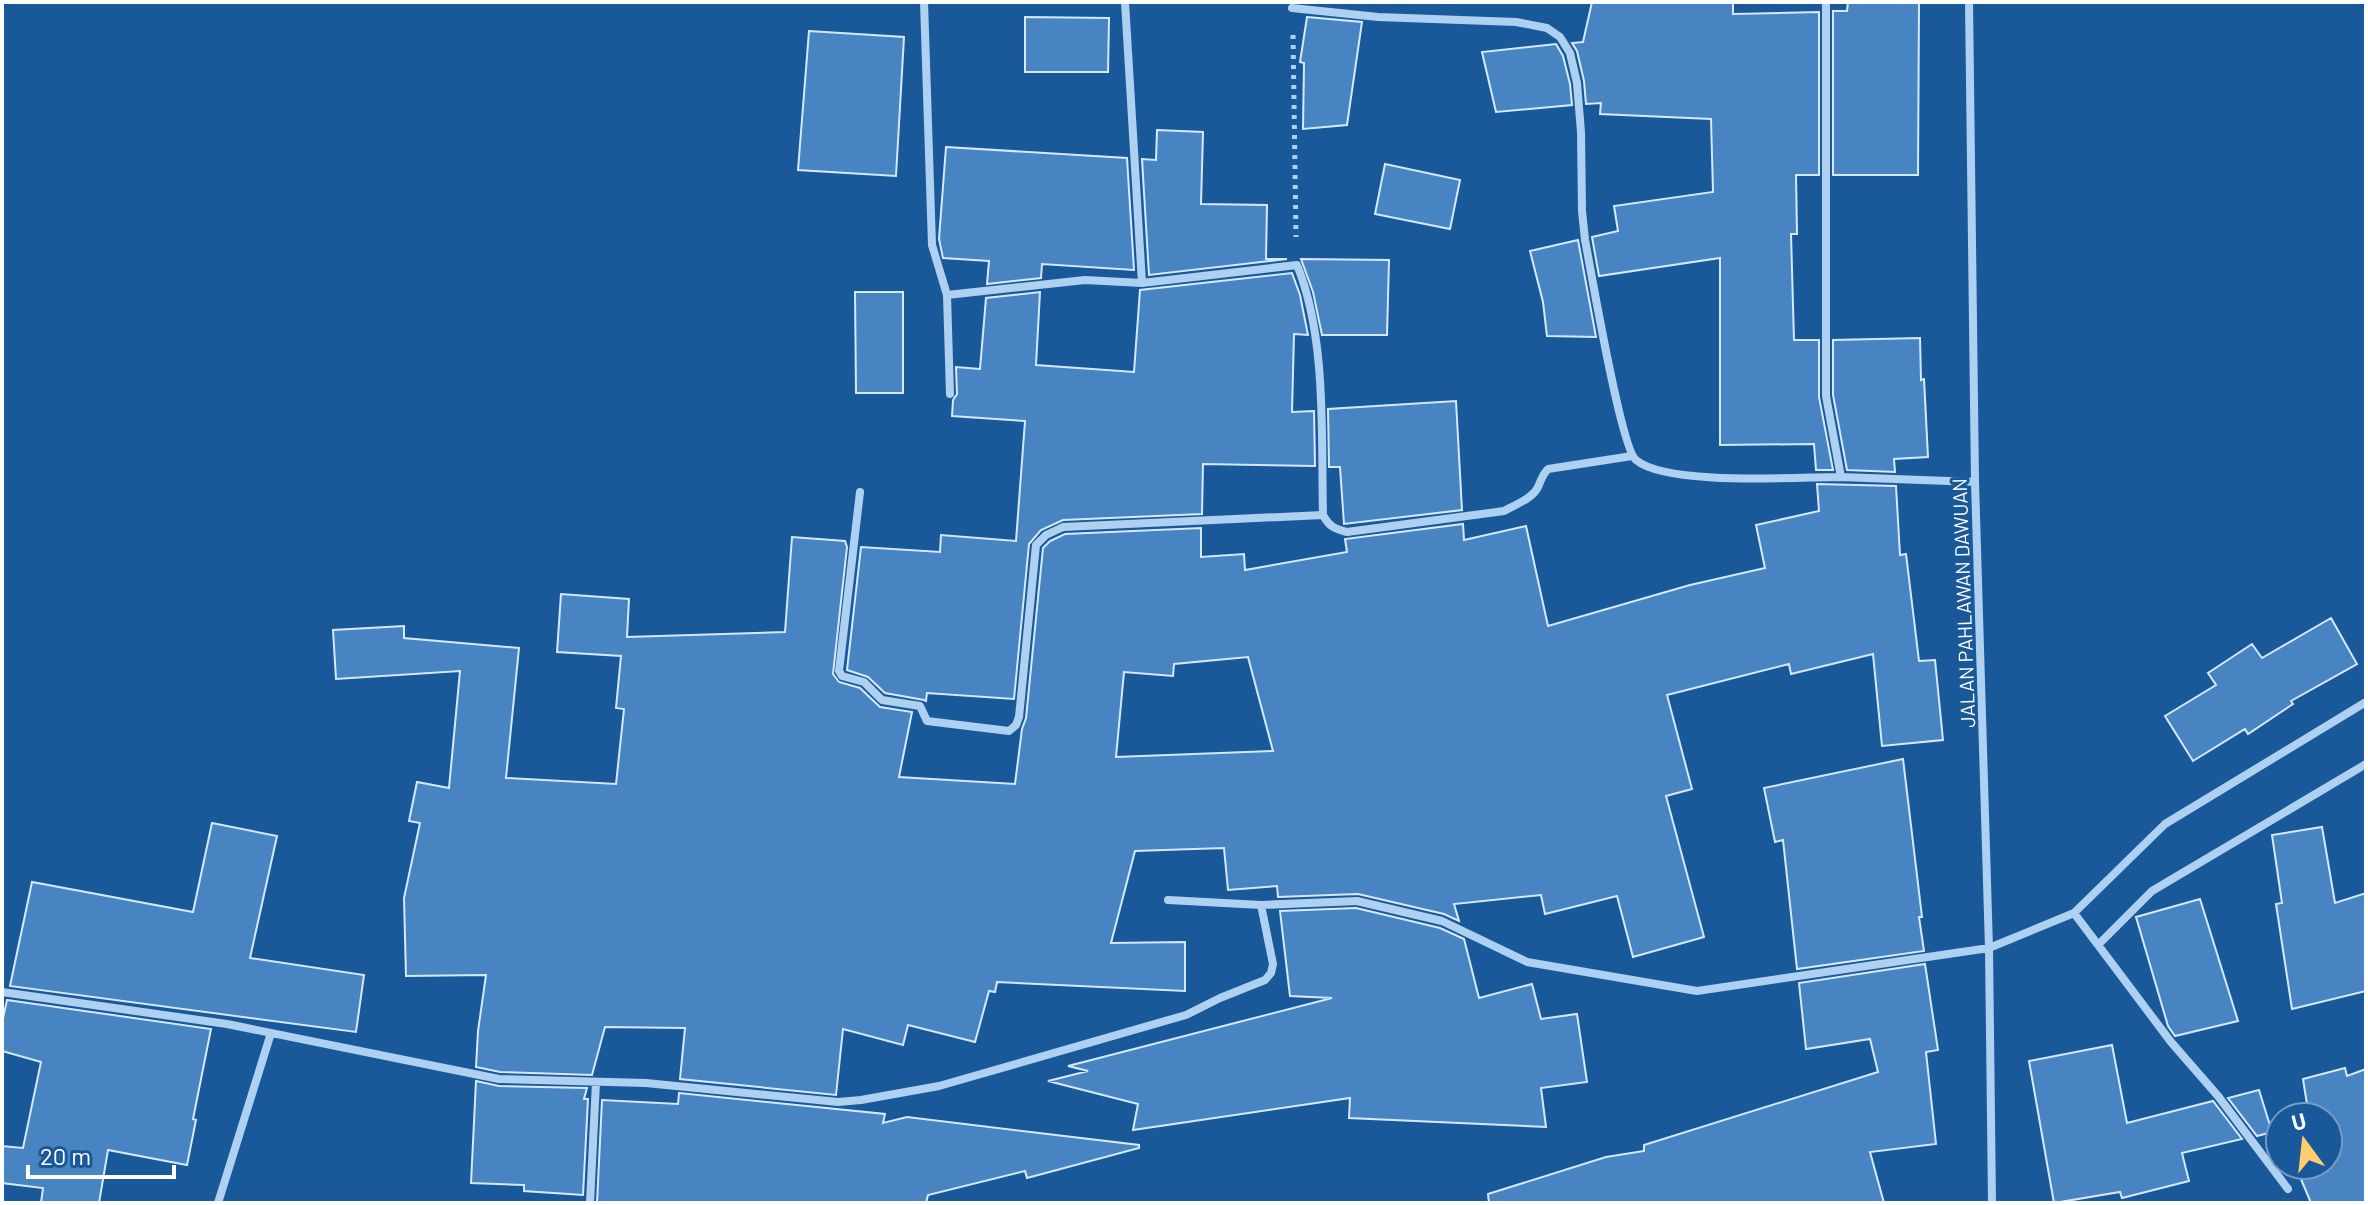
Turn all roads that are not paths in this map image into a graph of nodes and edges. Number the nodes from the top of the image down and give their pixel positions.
1 (924, 2) edge
2 (1125, 2) edge
3 (1826, 2) edge
4 (1969, 2) edge
5 (1292, 8) road end
6 (1142, 283) junction
7 (947, 295) junction
8 (950, 394) dead end
9 (1632, 456) junction
10 (1841, 477) junction
11 (1975, 482) junction
12 (860, 492) dead end
13 (1323, 515) junction
14 (2366, 702) edge
15 (2366, 764) edge
16 (1168, 900) dead end
17 (1261, 905) junction
18 (2074, 913) junction
19 (2096, 942) junction
20 (1989, 948) junction
21 (2, 992) edge
22 (271, 1033) junction
23 (596, 1082) junction
24 (2288, 1189) dead end
25 (218, 1203) edge
26 (590, 1203) edge
27 (1992, 1203) edge

1 - 7 street
2 - 6 street
3 - 10 street
4 - 11 street, JALAN PAHLAWAN DAWUAN
5 - 9 street
6 - 7 street
6 - 13 street
7 - 8 street
9 - 10 street
9 - 13 street
10 - 11 street
11 - 20 street, JALAN PAHLAWAN DAWUAN
12 - 13 street
14 - 18 street
15 - 19 street
16 - 17 street
17 - 20 street
17 - 23 street
18 - 19 street
18 - 20 street
19 - 24 street
20 - 27 street, JALAN PAHLAWAN DAWUAN
21 - 22 street
22 - 23 street
22 - 25 street
23 - 26 street

